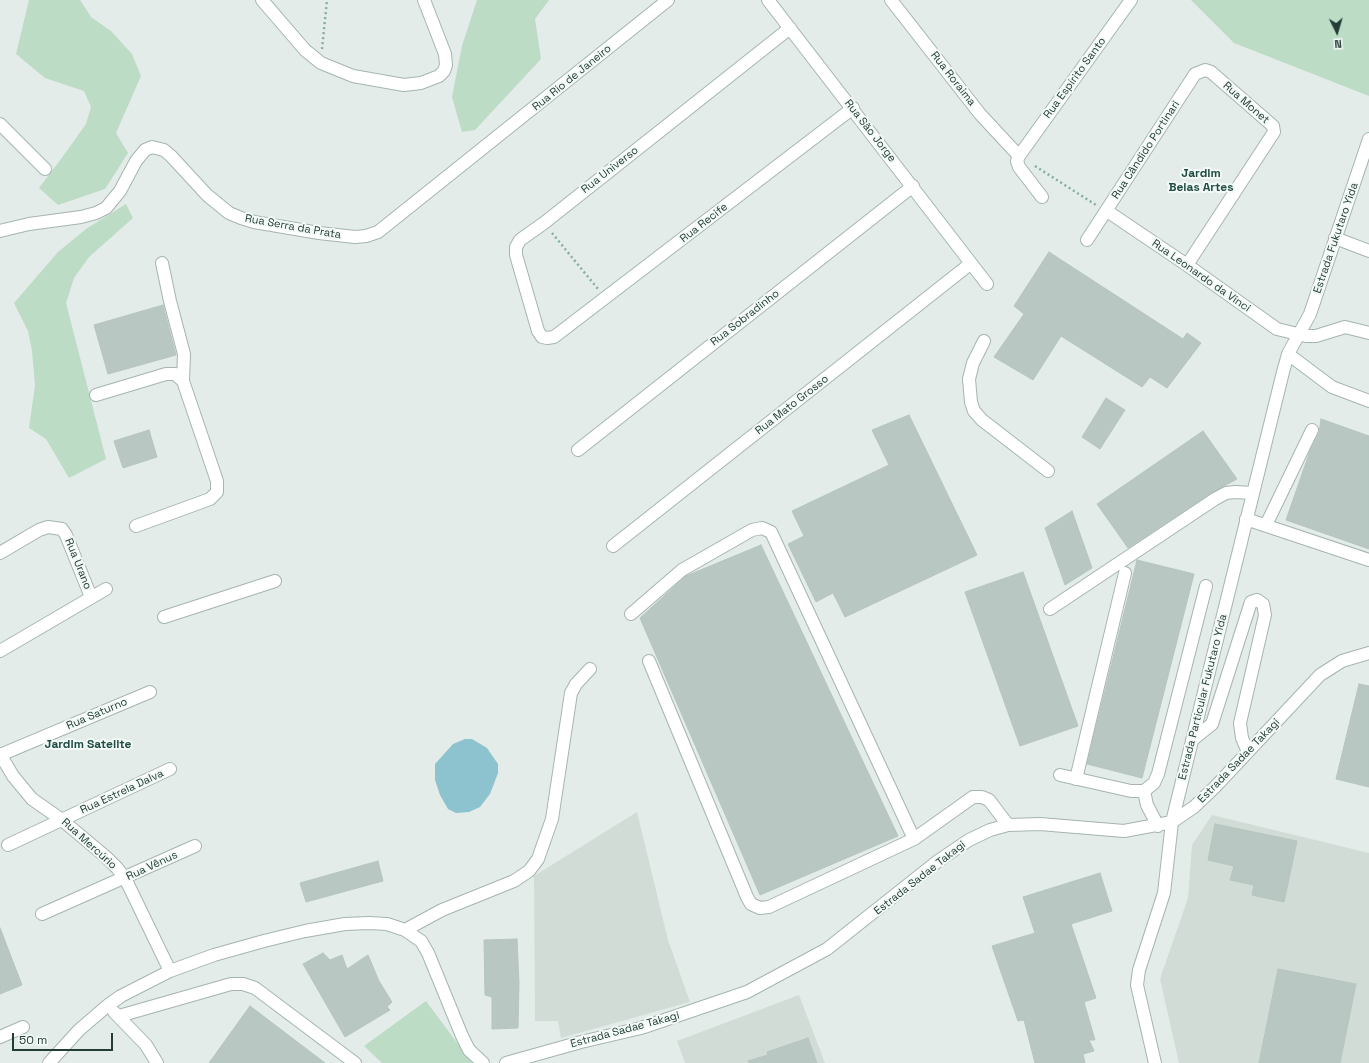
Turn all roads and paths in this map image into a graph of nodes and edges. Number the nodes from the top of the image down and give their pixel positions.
1 (262, 0) edge
2 (327, 0) edge
3 (424, 0) edge
4 (668, 0) edge
5 (768, 0) edge
6 (891, 0) edge
7 (1131, 0) edge
8 (790, 28) junction
9 (321, 63) junction
10 (1211, 72) joint
11 (852, 108) junction
12 (0, 124) edge
13 (1369, 139) edge
14 (475, 155) joint
15 (1019, 156) junction
16 (45, 169) dead end
17 (913, 186) junction
18 (1042, 197) dead end
19 (1107, 211) junction
20 (544, 223) junction
21 (0, 231) edge
22 (1335, 238) junction
23 (1088, 240) dead end
24 (1369, 251) edge
25 (162, 264) dead end
26 (970, 264) junction
27 (1187, 265) junction
28 (987, 284) dead end
29 (606, 299) junction
30 (1369, 333) edge
31 (1298, 334) junction
32 (554, 337) joint
33 (984, 341) dead end
34 (1288, 354) junction
35 (183, 381) junction
36 (96, 395) dead end
37 (1369, 401) edge
38 (1312, 430) dead end
39 (578, 450) dead end
40 (1048, 471) dead end
41 (1253, 493) junction
42 (1246, 519) junction
43 (1266, 525) junction
44 (136, 526) dead end
45 (613, 546) dead end
46 (0, 553) edge
47 (1369, 560) edge
48 (1125, 573) dead end
49 (275, 582) dead end
50 (1206, 586) dead end
51 (106, 588) dead end
52 (91, 597) junction
53 (1050, 609) dead end
54 (631, 614) dead end
55 (164, 617) dead end
56 (0, 651) edge
57 (1369, 653) edge
58 (649, 661) dead end
59 (590, 669) dead end
60 (150, 692) dead end
61 (1192, 740) junction
62 (1248, 752) junction
63 (0, 755) edge
64 (170, 770) dead end
65 (1060, 775) dead end
66 (1076, 779) junction
67 (1144, 791) junction
68 (62, 820) junction
69 (1172, 822) junction
70 (1008, 825) junction
71 (1158, 826) junction
72 (914, 839) junction
73 (8, 845) dead end
74 (195, 846) dead end
75 (124, 878) junction
76 (42, 914) dead end
77 (405, 930) junction
78 (170, 971) junction
79 (107, 1006) junction
80 (119, 1016) junction
81 (23, 1027) dead end
82 (0, 1037) edge
83 (49, 1063) edge
84 (157, 1063) edge
85 (355, 1063) edge
86 (483, 1063) edge
87 (506, 1063) edge
88 (1155, 1063) edge

1 - 9 street
2 - 9 path
3 - 9 street
4 - 14 street, Rua Rio de Janeiro
5 - 8 street, Rua São Jorge
6 - 15 street, Rua Roraima
7 - 15 street, Rua Espírito Santo
8 - 11 street, Rua São Jorge
8 - 20 street, Rua Universo
10 - 19 street, Rua Cândido Portinari
10 - 27 street, Rua Monet
11 - 17 street, Rua São Jorge
11 - 29 street, Rua Recife
12 - 16 street
13 - 22 street, Estrada Fukutaro Yida
14 - 21 street, Rua Serra da Prata
15 - 18 street, Rua Roraima
15 - 19 path
17 - 26 street, Rua São Jorge
17 - 39 street, Rua Sobradinho
19 - 23 street, Rua Cândido Portinari
19 - 27 street, Rua Leonardo da Vinci
20 - 29 path
20 - 32 street, Rua Universo
22 - 24 street
22 - 31 street, Estrada Fukutaro Yida
25 - 35 street
26 - 28 street, Rua São Jorge
26 - 45 street, Rua Mato Grosso
27 - 31 street, Rua Leonardo da Vinci
29 - 32 street, Rua Recife
30 - 31 street, Rua Leonardo da Vinci
31 - 34 street, Estrada Particular Fukutaro Yida
33 - 40 street
34 - 37 street
34 - 41 street, Estrada Particular Fukutaro Yida
35 - 36 street
35 - 44 street
38 - 43 street
41 - 42 street, Estrada Particular Fukutaro Yida
41 - 53 street
42 - 43 street
42 - 61 street, Estrada Particular Fukutaro Yida
43 - 47 street
46 - 52 street, Rua Urano
48 - 66 street
49 - 55 street
50 - 67 street
51 - 52 street
52 - 56 street
54 - 72 street
57 - 62 street, Estrada Sadae Takagi
58 - 72 street
59 - 77 street
60 - 63 street, Rua Saturno
61 - 62 street
61 - 69 street, Estrada Particular Fukutaro Yida
62 - 69 street, Estrada Sadae Takagi
63 - 68 street, Rua Mercúrio
64 - 68 street, Rua Estrela Dalva
65 - 66 street
66 - 67 street
67 - 71 street
68 - 73 street, Rua Estrela Dalva
68 - 75 street, Rua Mercúrio
69 - 71 street, Estrada Sadae Takagi
69 - 88 street, Estrada Particular Fukutaro Yida
70 - 71 street, Estrada Sadae Takagi
70 - 72 street
70 - 87 street, Estrada Sadae Takagi
74 - 75 street, Rua Vênus
75 - 76 street, Rua Vênus
75 - 78 street, Rua Mercúrio
77 - 78 street
77 - 86 street
78 - 79 street
79 - 80 street
79 - 83 street
80 - 84 street
80 - 85 street
81 - 82 street

